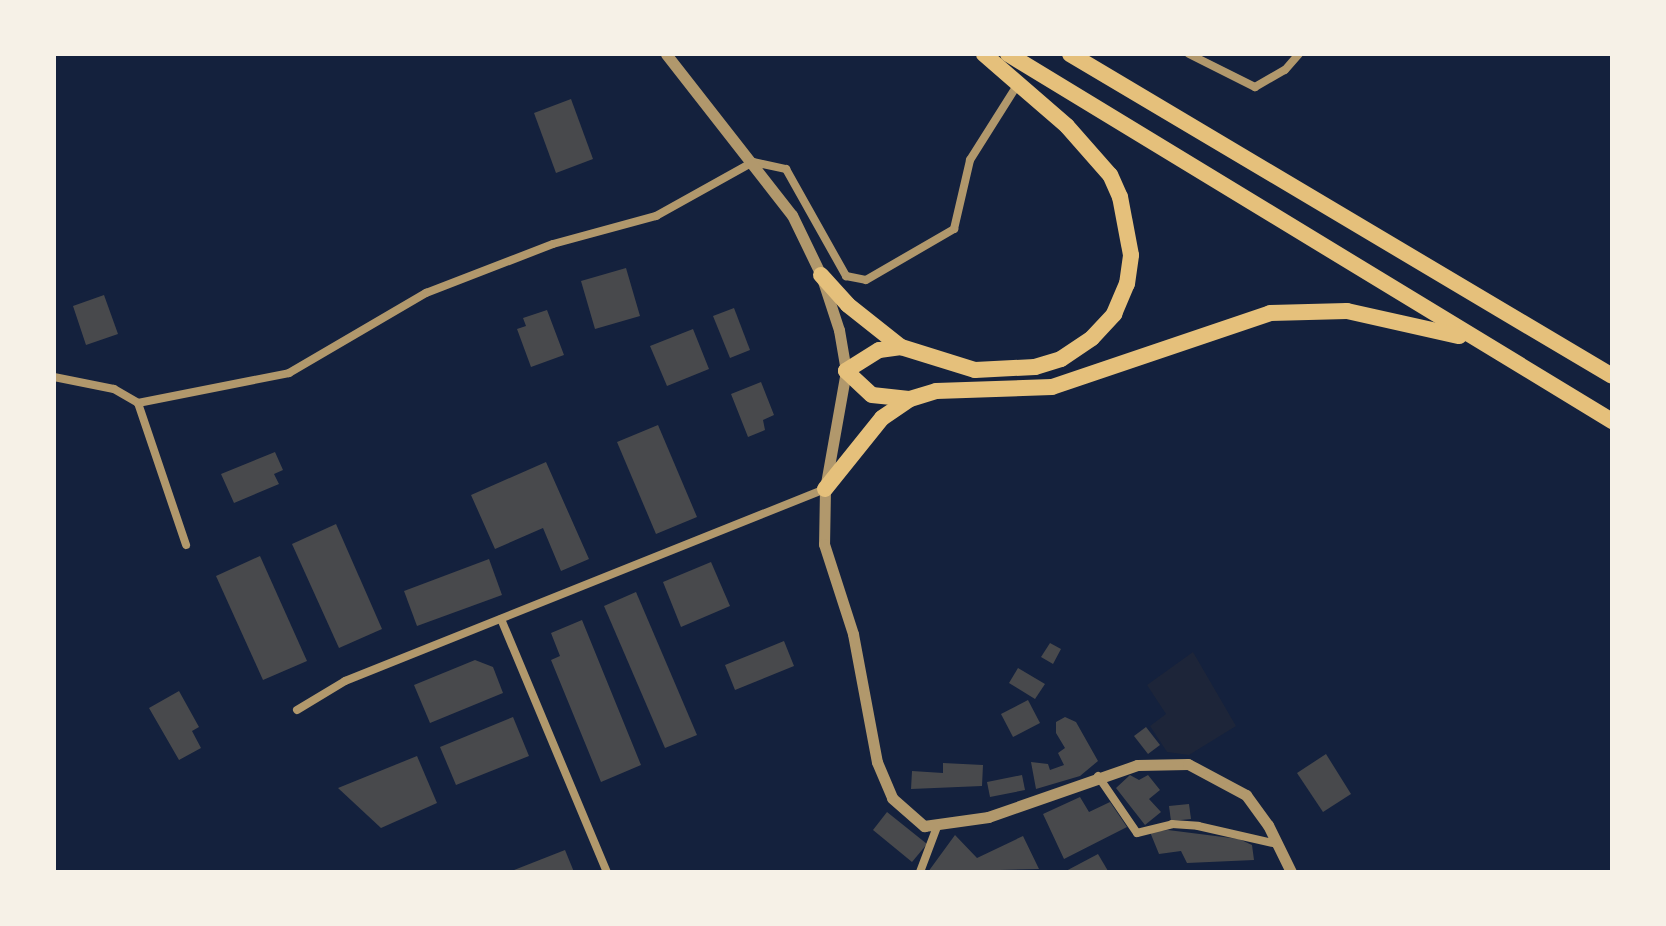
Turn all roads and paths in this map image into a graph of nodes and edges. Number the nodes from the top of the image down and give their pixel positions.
1 (666, 54) edge
2 (984, 54) edge
3 (1008, 54) edge
4 (1189, 54) edge
5 (1299, 54) edge
6 (1077, 57) edge
7 (1014, 90) dead end
8 (753, 162) junction
9 (821, 275) junction
10 (1473, 339) junction
11 (901, 347) junction
12 (846, 371) junction
13 (1612, 376) edge
14 (54, 377) edge
15 (910, 399) junction
16 (138, 403) junction
17 (1612, 421) edge
18 (825, 489) junction
19 (186, 545) dead end
20 (501, 619) junction
21 (297, 710) dead end
22 (1098, 776) junction
23 (938, 824) junction
24 (1277, 844) junction
25 (607, 872) edge
26 (920, 872) edge
27 (1291, 872) edge

1 - 8 street
2 - 11 highway
3 - 10 highway
4 - 5 street
6 - 13 highway
7 - 8 street
8 - 9 street
8 - 16 street
9 - 11 highway
9 - 12 street
10 - 15 highway
10 - 17 highway
11 - 12 highway
12 - 15 highway
12 - 18 street
14 - 16 street
15 - 18 highway
16 - 19 street
18 - 20 street
18 - 23 street
20 - 21 street
20 - 25 street
22 - 23 street
22 - 24 street
22 - 24 street
23 - 26 street
24 - 27 street

